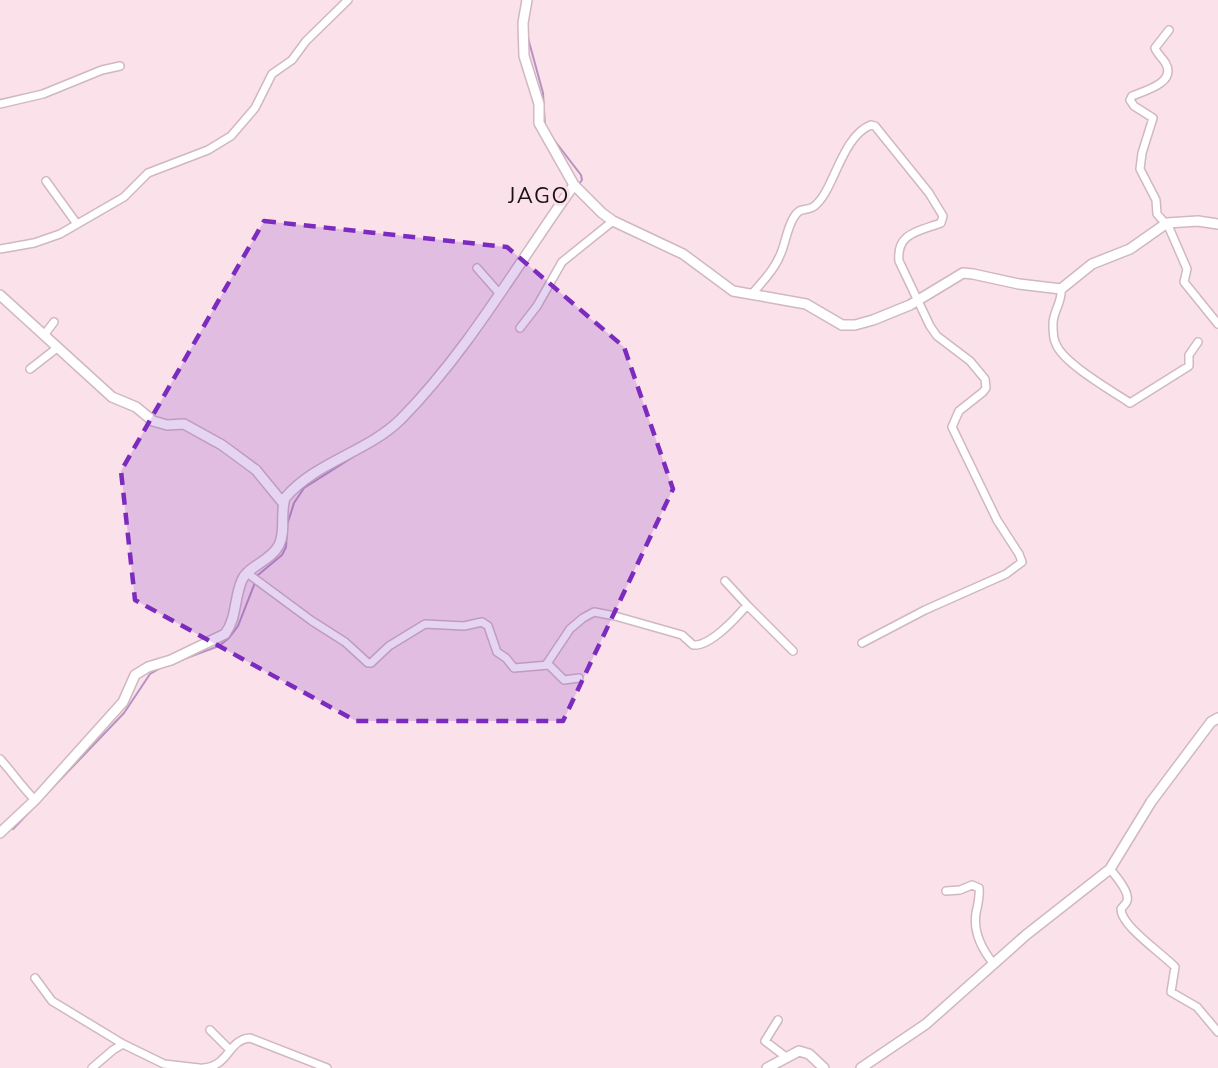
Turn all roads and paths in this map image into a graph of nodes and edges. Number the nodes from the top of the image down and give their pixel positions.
1 (348, 0) edge
2 (527, 0) edge
3 (1170, 30) dead end
4 (120, 66) dead end
5 (0, 104) edge
6 (46, 181) dead end
7 (575, 187) junction
8 (613, 221) junction
9 (1166, 223) junction
10 (77, 224) junction
11 (1218, 224) edge
12 (0, 249) edge
13 (477, 268) dead end
14 (1061, 289) junction
15 (499, 293) junction
16 (752, 294) junction
17 (0, 295) edge
18 (918, 300) junction
19 (54, 322) dead end
20 (1218, 324) edge
21 (520, 328) dead end
22 (44, 335) junction
23 (1198, 342) dead end
24 (57, 348) junction
25 (30, 369) dead end
26 (283, 503) junction
27 (249, 574) junction
28 (725, 581) dead end
29 (747, 605) junction
30 (862, 643) dead end
31 (793, 651) dead end
32 (546, 665) junction
33 (579, 678) dead end
34 (1218, 718) edge
35 (0, 759) edge
36 (35, 800) junction
37 (0, 833) edge
38 (1110, 869) junction
39 (946, 891) dead end
40 (993, 963) junction
41 (35, 978) dead end
42 (778, 1020) dead end
43 (210, 1030) dead end
44 (1218, 1032) edge
45 (123, 1044) junction
46 (230, 1050) junction
47 (786, 1057) junction
48 (92, 1068) edge
49 (201, 1068) edge
50 (327, 1068) edge
51 (767, 1068) edge
52 (824, 1068) edge
53 (861, 1068) edge

1 - 10 street
2 - 7 street
3 - 9 street
4 - 5 street
6 - 10 street
7 - 8 street
7 - 15 street
8 - 16 street
8 - 21 street
9 - 11 street
9 - 14 street
9 - 20 street
10 - 12 street
13 - 15 street
14 - 18 street
14 - 23 street
15 - 26 street
16 - 18 street
16 - 18 street
17 - 22 street
18 - 30 street
19 - 22 street
22 - 24 street
24 - 25 street
24 - 26 street
26 - 27 street
27 - 32 street
27 - 36 street
28 - 29 street
29 - 31 street
29 - 32 street
32 - 33 street
34 - 38 street
35 - 36 street
36 - 37 street
38 - 40 street
38 - 44 street
39 - 40 street
40 - 53 street
41 - 45 street
42 - 47 street
43 - 46 street
45 - 48 street
45 - 49 street
46 - 49 street
46 - 50 street
47 - 51 street
47 - 52 street

